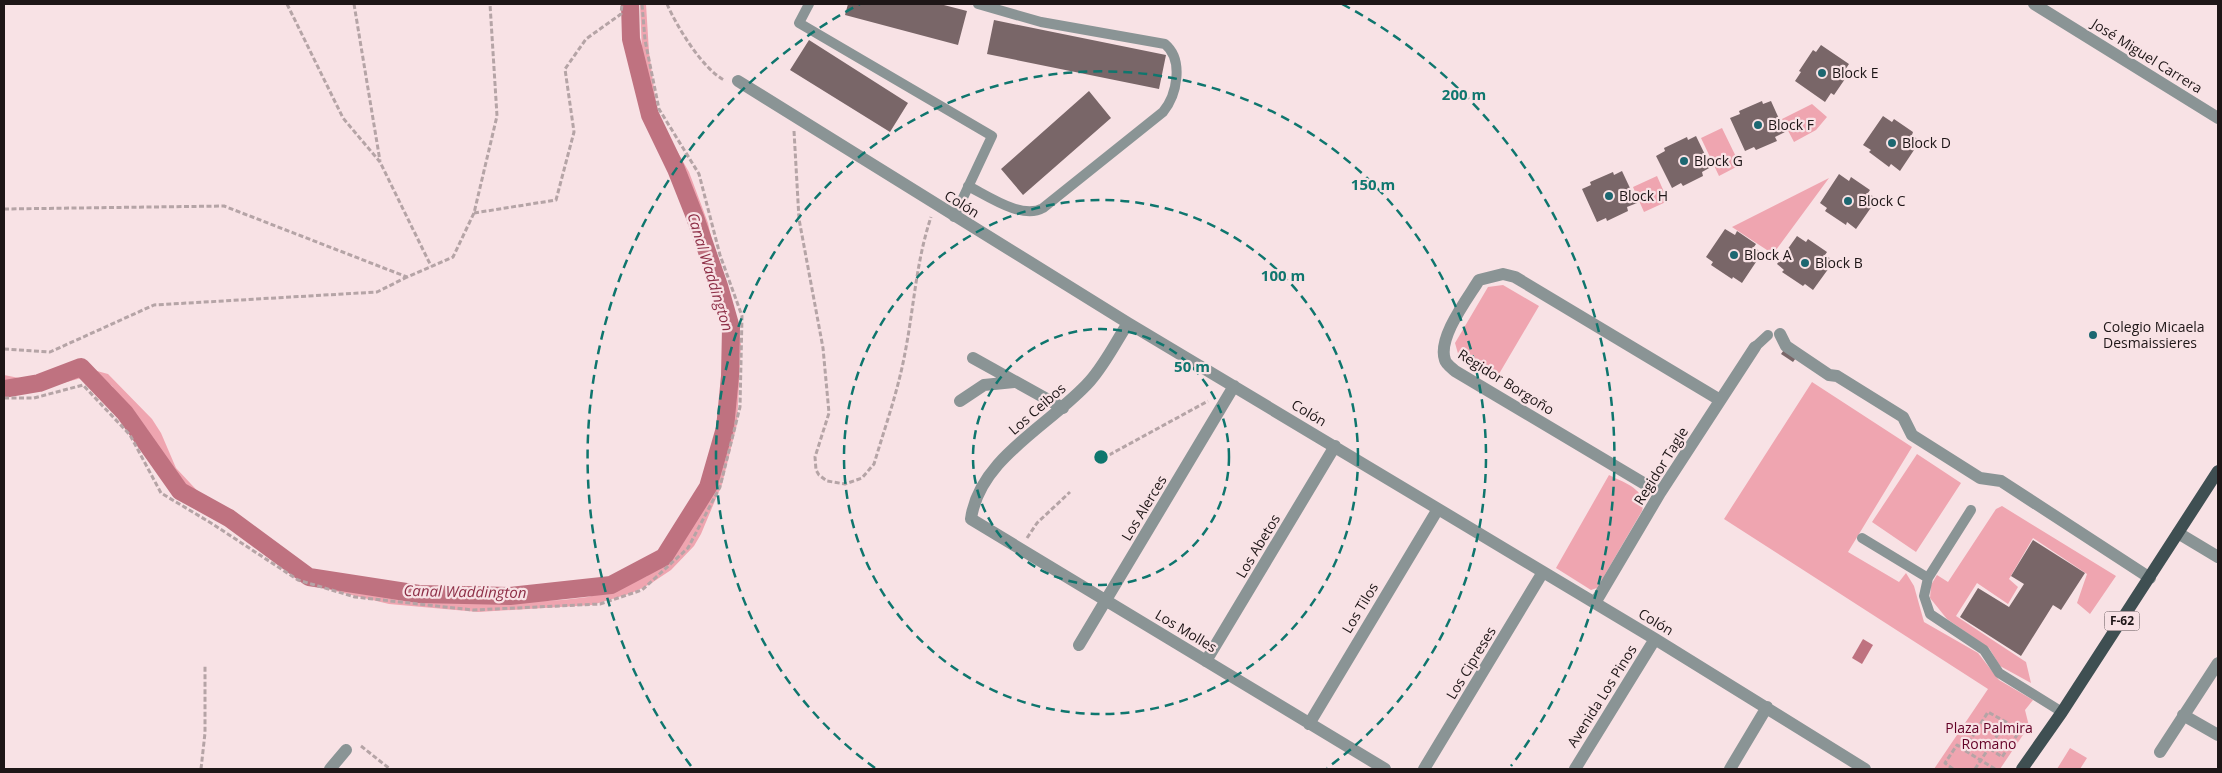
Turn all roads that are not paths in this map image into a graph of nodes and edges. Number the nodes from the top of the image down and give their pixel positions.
1 (809, 4) edge
2 (978, 4) edge
3 (2034, 4) edge
4 (738, 81) road end
5 (2218, 118) edge
6 (968, 186) junction
7 (954, 217) junction
8 (1128, 324) junction
9 (1774, 334) joint
10 (1755, 347) joint
11 (973, 358) dead end
12 (1014, 382) junction
13 (1234, 386) junction
14 (1720, 400) junction
15 (960, 401) dead end
16 (1063, 408) junction
17 (1335, 446) junction
18 (2218, 471) edge
19 (1660, 493) junction
20 (1438, 509) junction
21 (1971, 510) dead end
22 (971, 519) joint
23 (2178, 533) junction
24 (1862, 538) dead end
25 (2218, 557) edge
26 (1543, 572) junction
27 (1928, 578) junction
28 (2150, 578) junction
29 (1106, 600) junction
30 (1596, 603) junction
31 (1655, 639) junction
32 (1079, 645) dead end
33 (1206, 661) junction
34 (2218, 663) edge
35 (1767, 707) junction
36 (2062, 712) junction
37 (2183, 715) junction
38 (1309, 724) junction
39 (2218, 735) edge
40 (346, 750) road end
41 (2160, 752) dead end
42 (330, 769) edge
43 (1385, 769) edge
44 (1424, 769) edge
45 (1575, 769) edge
46 (1730, 769) edge
47 (1863, 769) edge
48 (2022, 769) edge

1 - 6 lane
2 - 6 lane
3 - 5 street, José Miguel Carrera
4 - 7 street, Colón
6 - 7 lane
7 - 8 street, Colón
8 - 13 street, Colón
8 - 16 street, Los Ceibos
9 - 10 lane
9 - 28 street
10 - 14 street, Regidor Tagle
11 - 12 street
12 - 15 street
12 - 16 street
13 - 17 street, Colón
13 - 29 street, Los Alerces
14 - 19 street, Regidor Tagle
14 - 19 street, Regidor Borgoño
16 - 22 street, Los Ceibos
17 - 20 street, Colón
17 - 33 street, Los Abetos
18 - 23 main road, F-62
19 - 30 street, Regidor Tagle
20 - 26 street, Colón
20 - 38 street, Los Tilos
21 - 27 lane
22 - 29 street, Los Molles
23 - 25 street
23 - 28 main road, F-62
24 - 27 lane
26 - 30 street, Colón
26 - 44 street, Los Cipreses
27 - 36 lane
28 - 36 main road, F-62
29 - 32 street, Los Alerces
29 - 33 street, Los Molles
30 - 31 street, Colón
31 - 35 street, Colón
31 - 45 street, Avenida Los Pinos
33 - 38 street, Los Molles
34 - 37 street
35 - 46 street
35 - 47 street, Colón
36 - 48 main road, F-62
37 - 39 street
37 - 41 street
38 - 43 street, Los Molles
40 - 42 street

